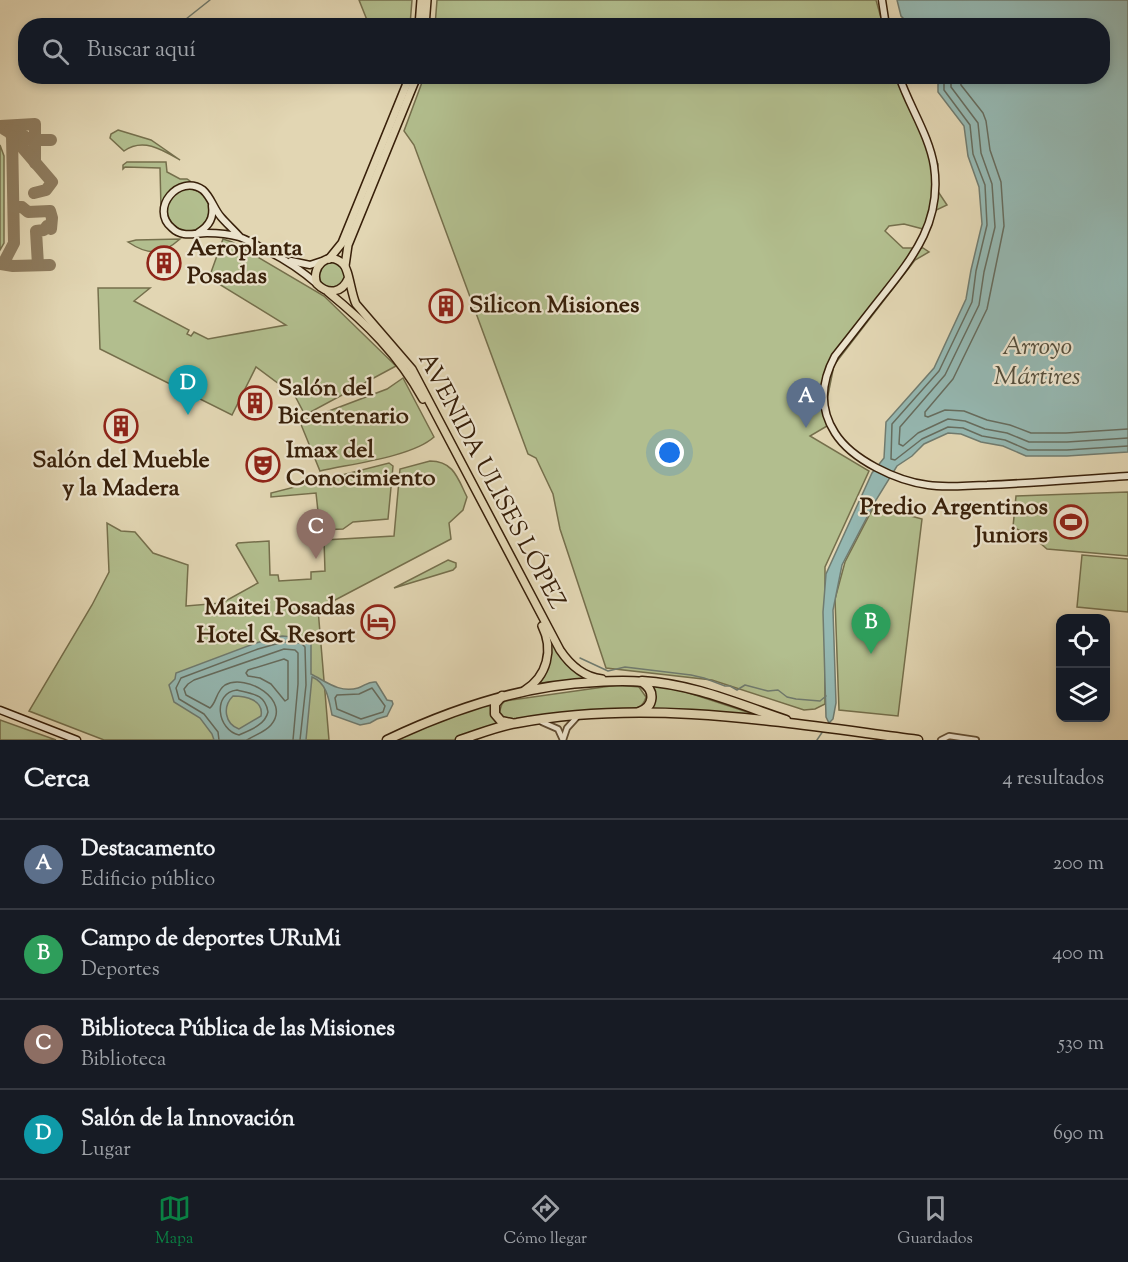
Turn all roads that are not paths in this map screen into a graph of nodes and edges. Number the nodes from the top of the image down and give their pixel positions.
1 (421, 0) edge
2 (428, 0) edge
3 (882, 0) edge
4 (420, 18) edge
5 (426, 18) edge
6 (885, 18) edge
7 (407, 84) edge
8 (414, 84) edge
9 (901, 84) edge
10 (212, 203) junction
11 (196, 234) junction
12 (240, 237) junction
13 (326, 260) junction
14 (288, 261) junction
15 (345, 266) junction
16 (348, 279) junction
17 (317, 284) junction
18 (328, 292) junction
19 (1128, 476) edge
20 (615, 681) junction
21 (636, 681) junction
22 (524, 691) junction
23 (505, 695) junction
24 (0, 710) edge
25 (635, 713) junction
26 (580, 715) junction
27 (537, 720) junction
28 (515, 723) junction
29 (802, 725) junction
30 (78, 740) edge
31 (387, 740) edge
32 (460, 740) edge
33 (562, 740) edge
34 (914, 740) edge
35 (941, 740) edge
36 (976, 740) edge

1 - 4 main road
2 - 5 main road
3 - 6 main road
7 - 13 main road
8 - 15 main road
9 - 19 main road
10 - 11 main road
10 - 11 main road
10 - 12 main road
11 - 12 main road
12 - 14 main road
13 - 14 main road
13 - 15 main road
13 - 17 main road
14 - 17 main road
15 - 16 main road
16 - 18 main road
16 - 20 main road, AVENIDA ULISES LÓPEZ
17 - 18 main road
18 - 22 main road, AVENIDA ULISES LÓPEZ
20 - 21 highway
20 - 22 highway
21 - 25 highway
21 - 29 highway
22 - 23 highway
23 - 28 highway
23 - 31 highway
24 - 30 main road
25 - 26 highway
25 - 29 highway
26 - 27 highway
26 - 33 street
27 - 28 highway
27 - 33 street
28 - 32 highway
29 - 34 highway
35 - 36 street

